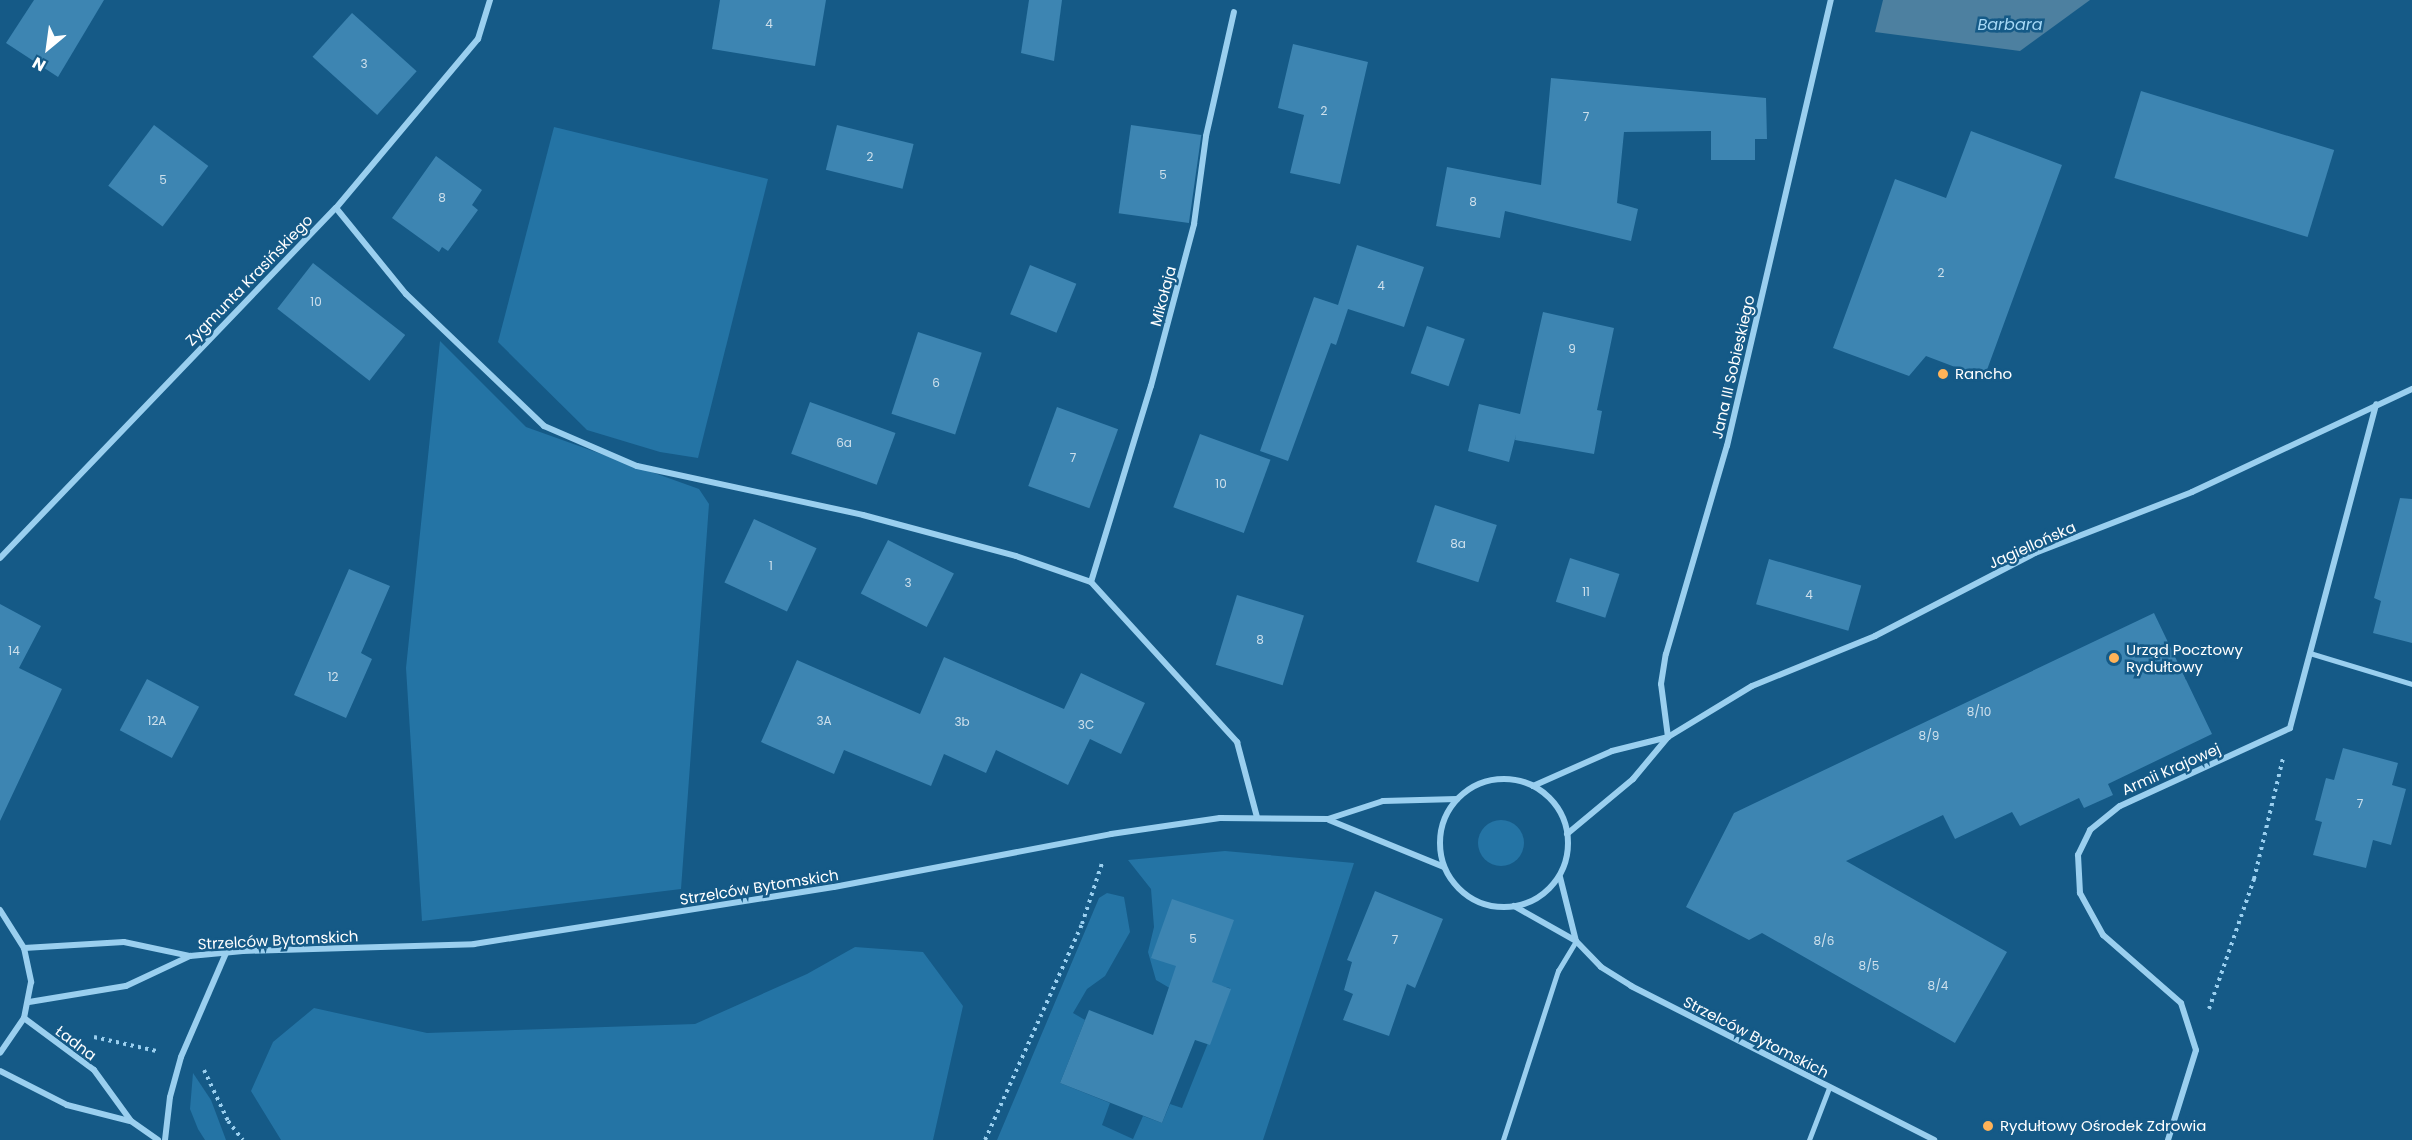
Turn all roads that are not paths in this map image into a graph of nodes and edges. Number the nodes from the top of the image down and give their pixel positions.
1 (490, 0) edge
2 (1831, 0) edge
3 (1234, 12) dead end
4 (336, 208) junction
5 (2412, 389) edge
6 (2376, 404) junction
7 (0, 558) edge
8 (1091, 582) junction
9 (2310, 653) junction
10 (2412, 684) edge
11 (1668, 737) junction
12 (1533, 786) junction
13 (1457, 799) junction
14 (1257, 817) junction
15 (1328, 819) junction
16 (1567, 834) junction
17 (1444, 867) junction
18 (1560, 877) junction
19 (1514, 906) junction
20 (0, 909) edge
21 (1576, 941) junction
22 (24, 948) junction
23 (226, 952) junction
24 (190, 956) junction
25 (29, 1002) junction
26 (24, 1018) junction
27 (0, 1053) edge
28 (0, 1071) edge
29 (1829, 1088) junction
30 (131, 1121) junction
31 (158, 1140) edge
32 (165, 1140) edge
33 (1503, 1140) edge
34 (1809, 1140) edge
35 (1934, 1140) edge
36 (2168, 1140) edge

1 - 4 street, Zygmunta Krasińskiego
2 - 11 street, Jana III Sobieskiego
3 - 8 street, Mikołaja
4 - 7 street, Zygmunta Krasińskiego
4 - 8 street
5 - 6 street, Jagiellońska
6 - 9 street
6 - 11 street, Jagiellońska
8 - 14 street
9 - 10 lane
9 - 36 street, Armii Krajowej
11 - 12 street
11 - 16 street
12 - 13 street
12 - 16 street
13 - 15 street
13 - 17 street
14 - 15 street, Strzelców Bytomskich
14 - 23 street, Strzelców Bytomskich
15 - 17 street
16 - 18 street
17 - 19 street
18 - 19 street
18 - 21 street
19 - 21 street
20 - 22 street
21 - 29 street, Strzelców Bytomskich
21 - 33 lane
22 - 24 street, Strzelców Bytomskich
22 - 25 street
23 - 24 street, Strzelców Bytomskich
23 - 32 street
24 - 25 street, Strzelców Bytomskich
25 - 26 street
26 - 27 street
26 - 30 street, Ładna
28 - 30 street, Ładna
29 - 34 lane
29 - 35 street, Strzelców Bytomskich
30 - 31 street, Ładna

